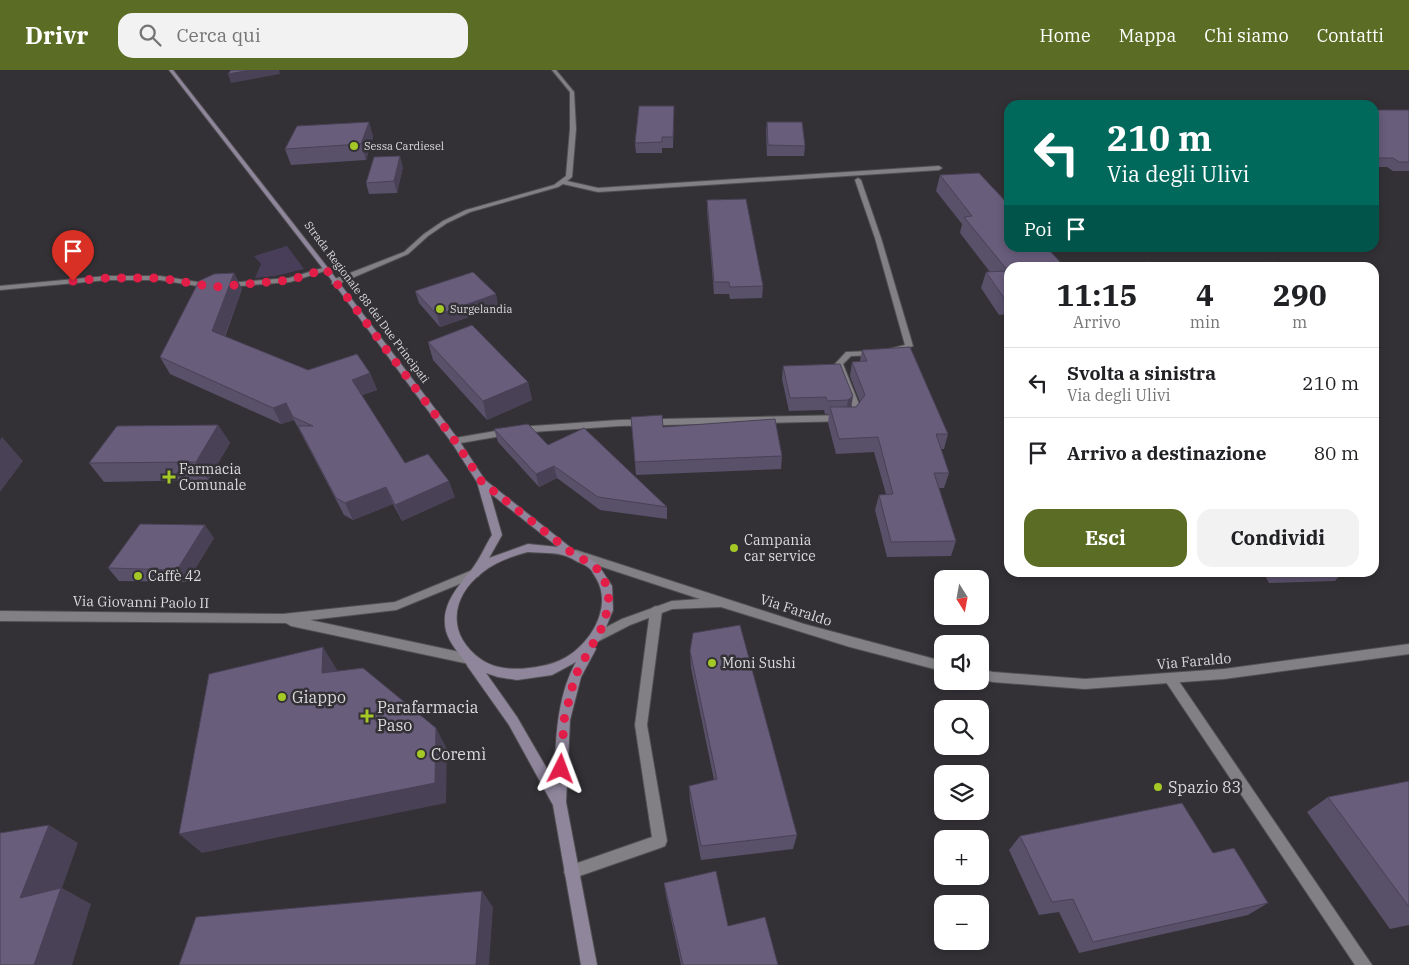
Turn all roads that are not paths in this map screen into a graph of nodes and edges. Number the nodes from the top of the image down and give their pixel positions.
1 (170, 70) edge
2 (554, 70) edge
3 (938, 168) dead end
4 (858, 180) dead end
5 (563, 182) junction
6 (326, 269) junction
7 (336, 282) junction
8 (0, 288) edge
9 (455, 441) junction
10 (482, 482) junction
11 (572, 553) junction
12 (474, 573) junction
13 (727, 603) junction
14 (656, 611) junction
15 (0, 616) edge
16 (282, 619) junction
17 (597, 637) junction
18 (1409, 649) edge
19 (468, 659) junction
20 (934, 664) edge
21 (989, 676) edge
22 (1170, 678) junction
23 (558, 802) junction
24 (571, 872) junction
25 (589, 965) edge
26 (1364, 965) edge

1 - 6 main road, Strada Regionale 88 dei Due Principati
2 - 5 street
3 - 5 street
4 - 9 street
5 - 7 street
6 - 7 main road, Strada Regionale 88 dei Due Principati
6 - 8 street
7 - 9 main road, Strada Regionale 88 dei Due Principati
9 - 10 main road, Strada Regionale 88 dei Due Principati
10 - 11 main road, Strada Regionale 88 dei Due Principati
10 - 12 main road, Strada Regionale 88 dei Due Principati
11 - 12 main road, Strada Regionale 88 dei Due Principati
11 - 13 street, Via Faraldo
11 - 17 main road, Strada Regionale 88 dei Due Principati
12 - 16 street
12 - 19 main road, Strada Regionale 88 dei Due Principati
13 - 14 street
13 - 20 street, Via Faraldo
14 - 17 street
14 - 24 street
15 - 16 street, Via Giovanni Paolo II
16 - 19 street
17 - 19 main road, Strada Regionale 88 dei Due Principati
17 - 23 main road, Strada Regionale 88 dei Due Principati
18 - 22 street, Via Faraldo
19 - 23 main road, Strada Regionale 88 dei Due Principati
21 - 22 street, Via Faraldo
22 - 26 street
23 - 24 main road, Strada Regionale 88 dei Due Principati
24 - 25 main road, Strada Regionale 88 dei Due Principati

